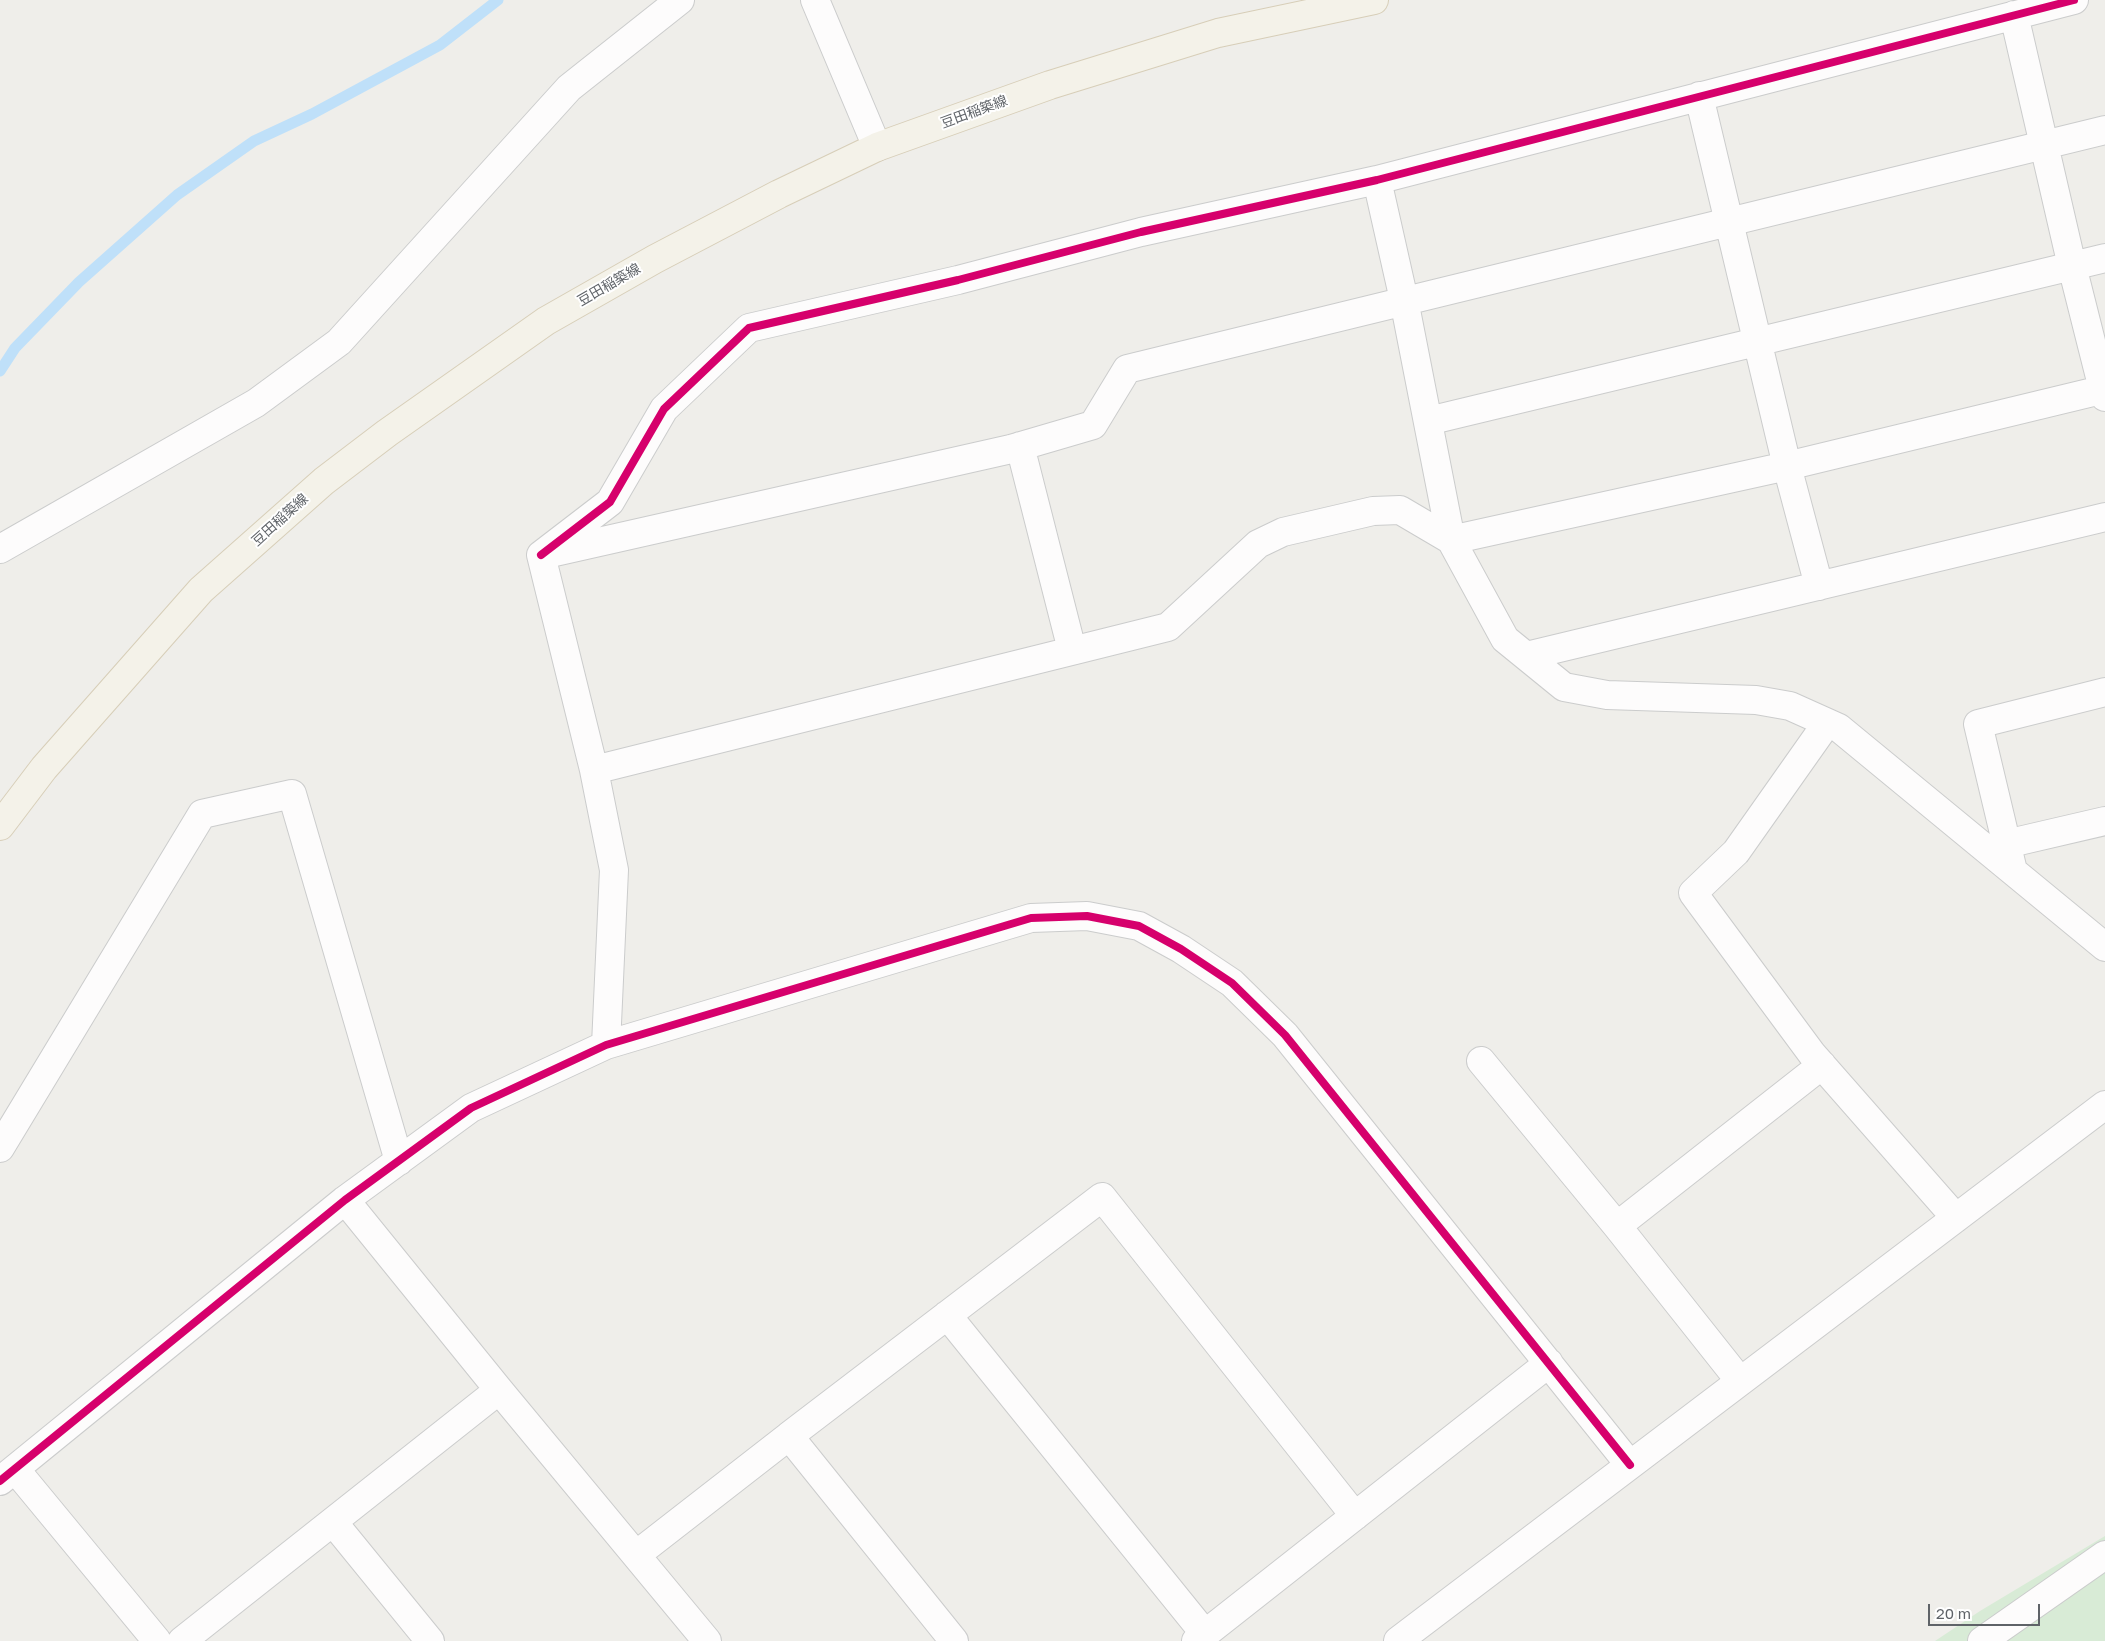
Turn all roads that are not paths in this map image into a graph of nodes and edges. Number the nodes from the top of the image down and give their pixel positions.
1 (680, 0) edge
2 (815, 0) edge
3 (1374, 0) edge
4 (2074, 0) edge
5 (2014, 16) junction
6 (1699, 96) junction
7 (2105, 130) edge
8 (2044, 145) junction
9 (877, 147) junction
10 (1376, 180) junction
11 (1729, 222) junction
12 (2105, 258) edge
13 (2072, 266) junction
14 (1404, 300) junction
15 (1758, 343) junction
16 (2104, 392) edge
17 (1428, 421) junction
18 (1020, 446) junction
19 (1787, 466) junction
20 (2105, 517) edge
21 (1451, 540) junction
22 (0, 549) edge
23 (541, 555) junction
24 (1819, 586) junction
25 (1072, 650) junction
26 (1526, 656) junction
27 (2105, 692) edge
28 (1827, 723) junction
29 (594, 770) junction
30 (2105, 821) edge
31 (0, 826) edge
32 (2006, 844) junction
33 (2013, 871) junction
34 (2105, 948) edge
35 (606, 1045) junction
36 (1481, 1061) dead end
37 (1822, 1065) junction
38 (2105, 1105) edge
39 (0, 1148) edge
40 (399, 1161) junction
41 (345, 1200) junction
42 (1956, 1218) junction
43 (1617, 1226) junction
44 (947, 1315) junction
45 (1548, 1363) junction
46 (1740, 1381) junction
47 (499, 1390) junction
48 (789, 1436) junction
49 (1630, 1464) junction
50 (8, 1475) edge
51 (1355, 1516) junction
52 (333, 1522) junction
53 (636, 1555) junction
54 (2105, 1555) edge
55 (1200, 1638) edge
56 (157, 1641) edge
57 (182, 1641) edge
58 (430, 1641) edge
59 (707, 1641) edge
60 (954, 1641) edge
61 (1398, 1641) edge
62 (1982, 1641) edge

1 - 22 street
2 - 9 street
3 - 9 main road, 豆田稲築線
4 - 5 street
5 - 6 street
5 - 8 street
6 - 10 street
6 - 11 street
7 - 8 street
8 - 11 street
8 - 13 street
9 - 31 main road, 豆田稲築線
10 - 14 street
10 - 23 street
11 - 14 street
11 - 15 street
12 - 13 street
13 - 15 street
13 - 16 street
14 - 17 street
14 - 18 street
15 - 17 street
15 - 19 street
16 - 19 street
17 - 21 street
18 - 23 street
18 - 25 street
19 - 21 street
19 - 24 street
20 - 24 street
21 - 25 street
21 - 26 street
23 - 29 street
24 - 26 street
25 - 29 street
26 - 28 street
27 - 32 street
28 - 33 street
28 - 37 street
29 - 35 street
30 - 32 street
32 - 33 street
33 - 34 street
35 - 40 street
35 - 45 street
36 - 43 street
37 - 42 street
37 - 43 street
38 - 42 street
39 - 40 street
40 - 41 street
41 - 47 street
41 - 50 street
42 - 46 street
43 - 46 street
44 - 48 street
44 - 51 street
44 - 55 street
45 - 49 street
45 - 51 street
46 - 49 street
47 - 52 street
47 - 53 street
48 - 53 street
48 - 60 street
49 - 61 street
50 - 56 street
51 - 55 street
52 - 57 street
52 - 58 street
53 - 59 street
54 - 62 street

